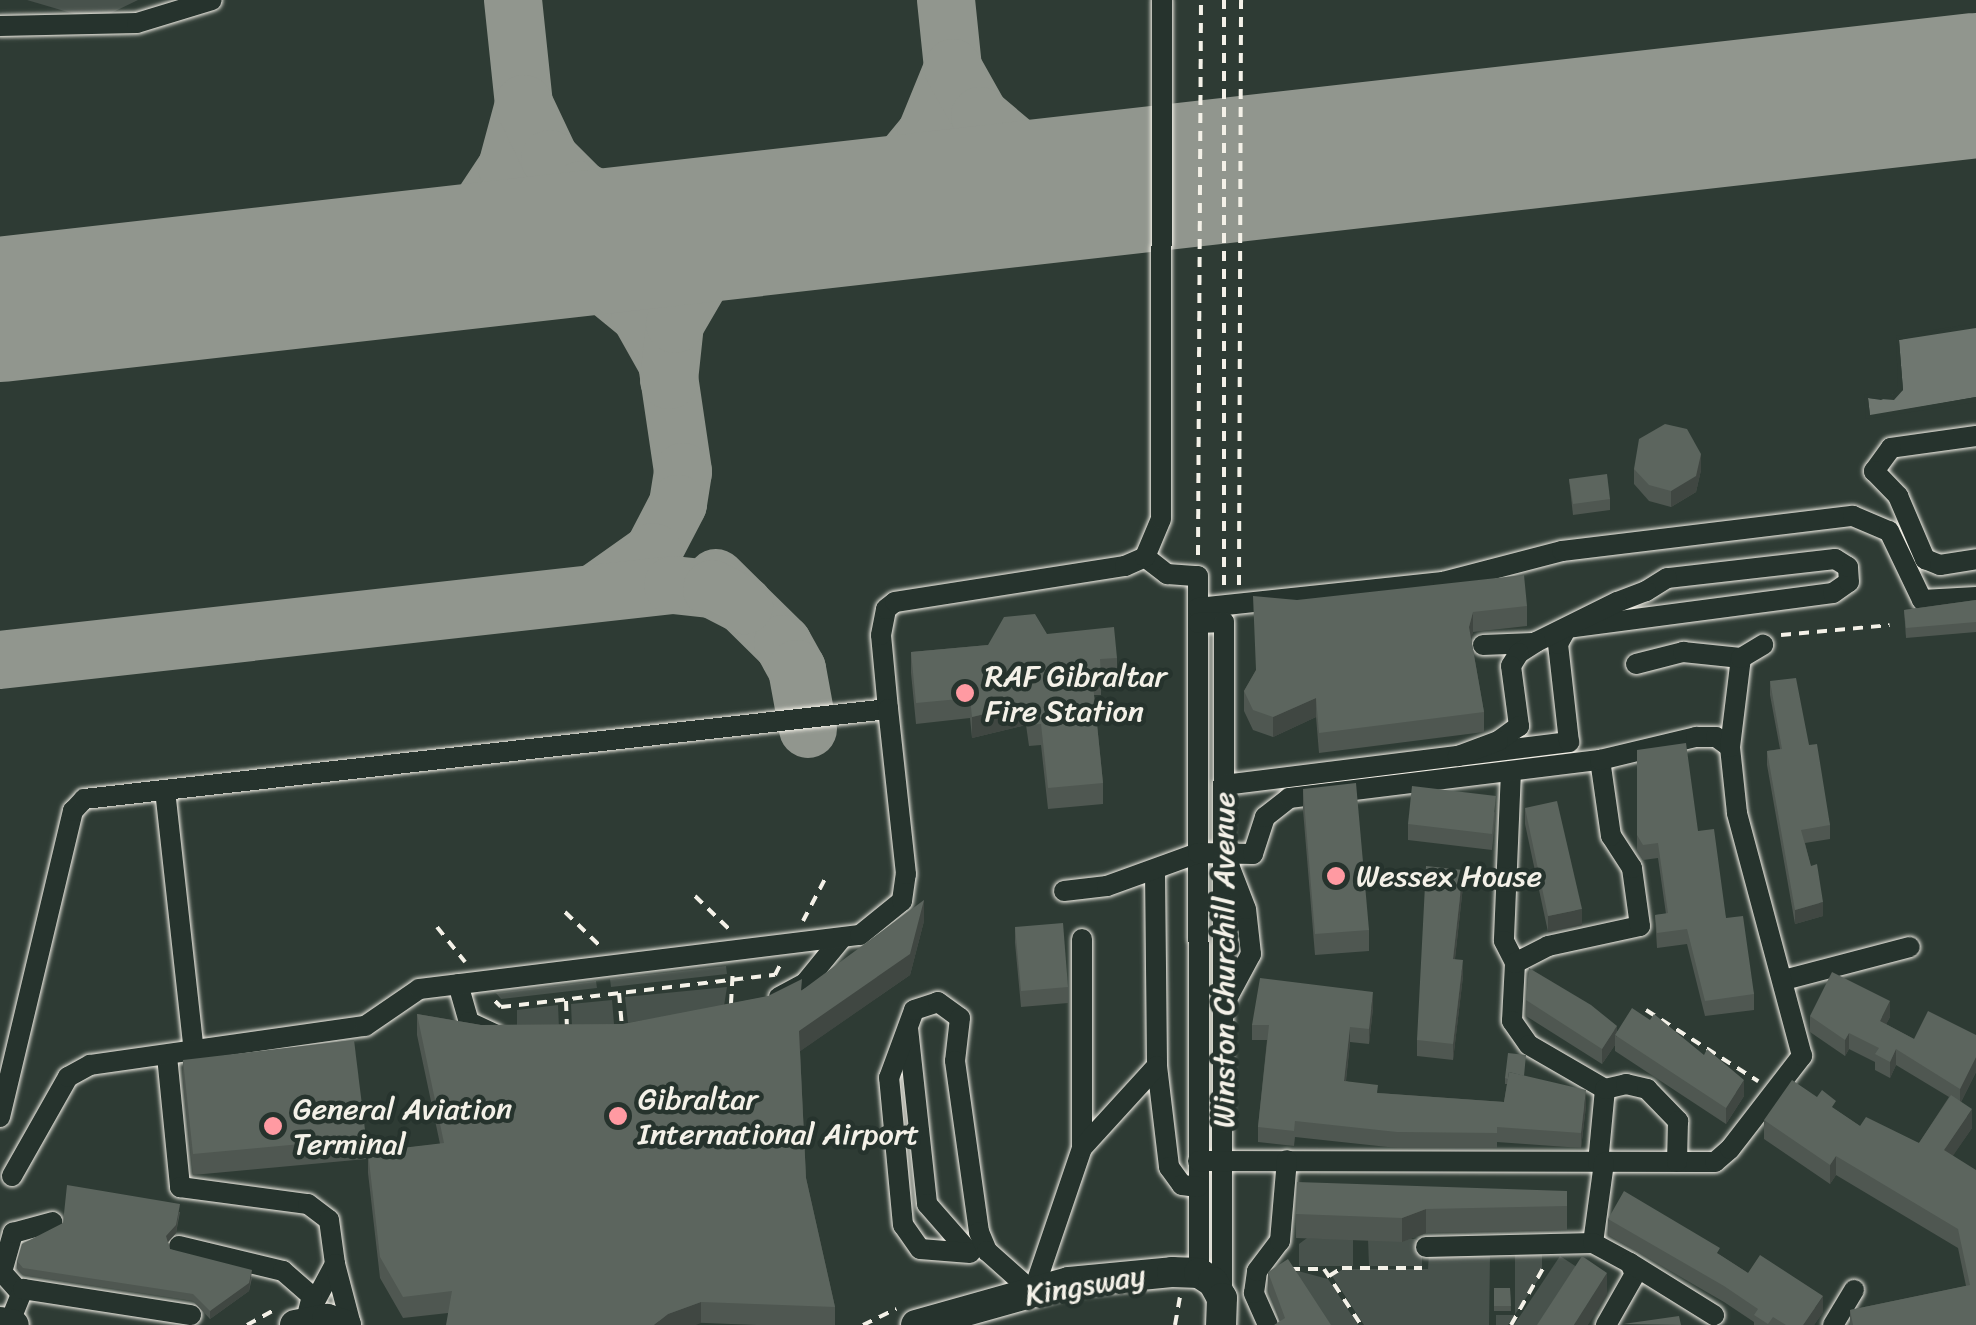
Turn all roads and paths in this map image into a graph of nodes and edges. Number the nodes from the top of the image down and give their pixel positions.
1 (212, 0) edge
2 (1162, 0) edge
3 (1200, 0) edge
4 (1224, 0) edge
5 (0, 26) edge
6 (1976, 436) edge
7 (1906, 517) junction
8 (1882, 526) junction
9 (1224, 556) dead end
10 (1146, 557) junction
11 (1976, 560) edge
12 (1198, 567) junction
13 (1976, 597) edge
14 (1198, 615) junction
15 (1890, 625) dead end
16 (1567, 628) junction
17 (1536, 642) junction
18 (1483, 645) dead end
19 (1764, 646) joint
20 (1559, 654) junction
21 (1741, 658) junction
22 (1636, 664) dead end
23 (888, 710) junction
24 (1519, 726) junction
25 (1536, 746) junction
26 (1730, 747) junction
27 (1458, 756) junction
28 (1600, 760) junction
29 (1511, 771) junction
30 (1224, 785) junction
31 (165, 790) junction
32 (1198, 854) junction
33 (1224, 854) junction
34 (1156, 872) junction
35 (1064, 891) dead end
36 (840, 939) junction
37 (1082, 940) dead end
38 (1910, 947) dead end
39 (1515, 963) junction
40 (1784, 980) junction
41 (458, 984) junction
42 (619, 993) dead end
43 (566, 1000) dead end
44 (766, 1004) edge
45 (1646, 1010) dead end
46 (908, 1028) junction
47 (623, 1031) edge
48 (512, 1036) edge
49 (567, 1036) edge
50 (194, 1052) junction
51 (166, 1056) junction
52 (1157, 1066) junction
53 (1605, 1089) junction
54 (1771, 1089) junction
55 (0, 1117) edge
56 (1082, 1148) junction
57 (1198, 1160) junction
58 (1223, 1160) junction
59 (1286, 1160) junction
60 (1601, 1162) junction
61 (1677, 1162) junction
62 (12, 1176) dead end
63 (1198, 1187) junction
64 (54, 1222) edge
65 (1593, 1243) junction
66 (179, 1246) dead end
67 (1544, 1246) junction
68 (1426, 1247) joint
69 (970, 1252) junction
70 (1630, 1263) junction
71 (335, 1264) junction
72 (1290, 1269) edge
73 (1199, 1273) junction
74 (1329, 1276) junction
75 (18, 1290) junction
76 (1854, 1290) dead end
77 (1033, 1292) junction
78 (998, 1302) junction
79 (1179, 1304) dead end
80 (1222, 1312) edge
81 (191, 1315) dead end
82 (1714, 1315) dead end
83 (303, 1318) edge
84 (0, 1322) edge
85 (12, 1324) edge
86 (349, 1325) edge
87 (916, 1325) edge
88 (1175, 1325) edge
89 (1268, 1325) edge
90 (1361, 1325) edge
91 (1511, 1325) edge
92 (1606, 1325) edge
93 (1833, 1325) edge

1 - 5 street
2 - 10 street
3 - 12 path
4 - 9 path
6 - 7 street
7 - 8 street
7 - 11 street
8 - 13 street
8 - 14 street
10 - 12 street
10 - 23 street
12 - 14 street, Winston Churchill Avenue
14 - 30 street, Winston Churchill Avenue
14 - 32 street, Winston Churchill Avenue
15 - 19 path
16 - 16 street
16 - 17 street
16 - 20 street
17 - 18 street
17 - 20 street
17 - 24 street
19 - 21 street
20 - 25 street
21 - 22 street
21 - 26 street
23 - 31 street
23 - 36 street
24 - 25 street
24 - 27 street
25 - 27 street
26 - 28 street
26 - 40 street
27 - 30 street
28 - 29 street
28 - 39 street
29 - 33 street
29 - 39 street
30 - 33 street, Winston Churchill Avenue
31 - 50 street
31 - 55 street
32 - 33 street
32 - 34 street
32 - 57 street, Winston Churchill Avenue
33 - 58 street, Winston Churchill Avenue
34 - 35 street
34 - 52 street
36 - 41 street
36 - 44 street
37 - 56 street
38 - 40 street
39 - 53 street
40 - 54 street
41 - 48 street
41 - 50 street
42 - 47 path
43 - 49 path
45 - 54 path
46 - 69 street
46 - 69 street
46 - 77 street
50 - 51 street
51 - 62 street
51 - 71 street
52 - 56 street
52 - 63 street
53 - 60 street
53 - 61 street
54 - 61 street
56 - 77 street
57 - 58 street
57 - 63 street, Winston Churchill Avenue
58 - 59 street
58 - 80 street, Winston Churchill Avenue
59 - 60 street
59 - 89 street
60 - 61 street
60 - 65 street
63 - 73 street, Winston Churchill Avenue
64 - 75 street
65 - 67 street
65 - 70 street
66 - 83 street
67 - 68 street
67 - 91 path
68 - 74 path
69 - 78 street
70 - 82 street
70 - 92 street
71 - 83 street
71 - 86 street
72 - 74 path
73 - 77 highway, Kingsway
73 - 80 highway
74 - 90 path
75 - 81 street
75 - 85 street
76 - 93 street
77 - 78 highway, Kingsway
78 - 87 highway, Kingsway
79 - 88 path
83 - 86 highway
84 - 85 highway

